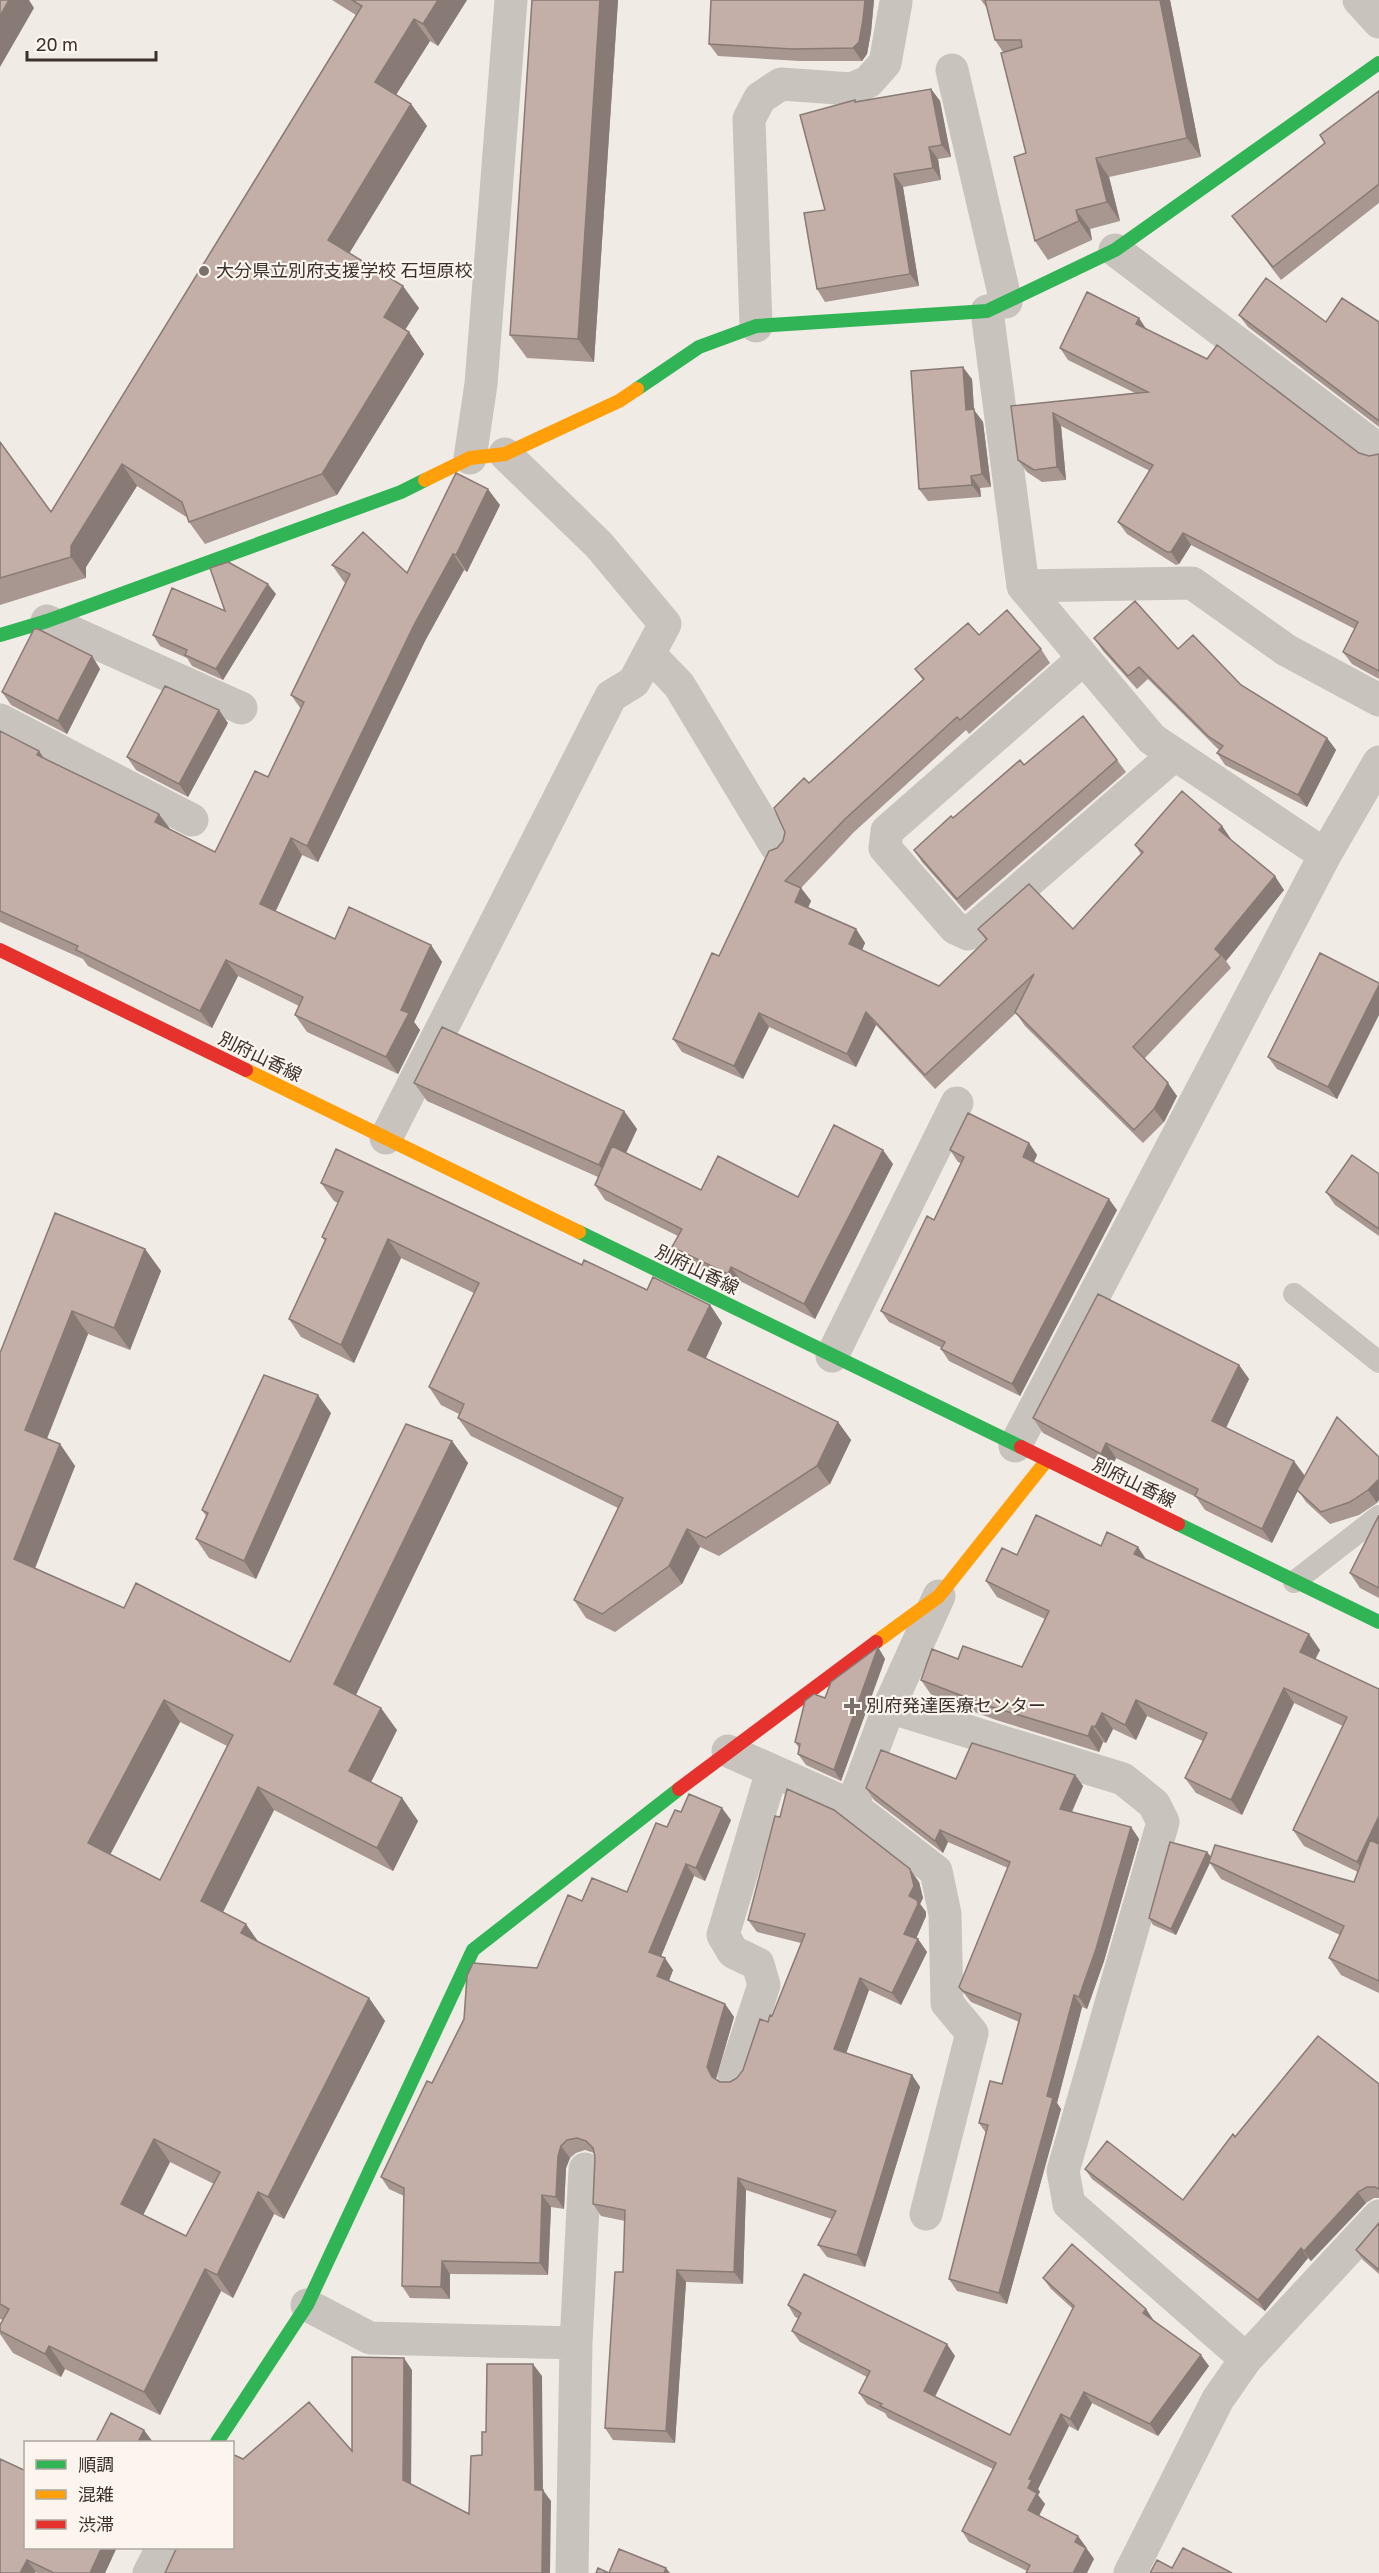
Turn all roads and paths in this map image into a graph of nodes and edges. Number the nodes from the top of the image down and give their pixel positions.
1 (511, 0) edge
2 (1359, 0) edge
3 (896, 2) dead end
4 (1379, 22) edge
5 (1379, 63) edge
6 (952, 70) dead end
7 (1115, 250) junction
8 (997, 306) junction
9 (756, 326) junction
10 (1379, 450) edge
11 (505, 454) junction
12 (470, 458) junction
13 (1023, 586) junction
14 (47, 621) junction
15 (0, 634) edge
16 (649, 654) junction
17 (1083, 659) junction
18 (1379, 700) edge
19 (241, 708) dead end
20 (0, 720) edge
21 (1174, 755) junction
22 (1379, 762) edge
23 (192, 820) dead end
24 (776, 846) edge
25 (1325, 855) junction
26 (0, 950) edge
27 (957, 1103) dead end
28 (386, 1138) junction
29 (1294, 1294) dead end
30 (832, 1356) junction
31 (1379, 1362) edge
32 (1015, 1446) junction
33 (1047, 1460) junction
34 (1379, 1516) edge
35 (1294, 1582) junction
36 (939, 1596) junction
37 (1379, 1622) edge
38 (889, 1707) junction
39 (728, 1751) junction
40 (772, 1771) junction
41 (852, 1806) junction
42 (734, 2076) dead end
43 (585, 2169) dead end
44 (926, 2214) dead end
45 (1379, 2216) edge
46 (307, 2305) junction
47 (576, 2343) junction
48 (1246, 2359) junction
49 (217, 2441) edge
50 (161, 2549) edge
51 (149, 2573) edge
52 (572, 2573) edge
53 (1131, 2573) edge

1 - 12 street
2 - 4 street
3 - 9 street
5 - 7 street
6 - 8 street
7 - 8 street
7 - 10 street
8 - 9 street
8 - 13 street
9 - 11 street
11 - 12 street
11 - 16 street
12 - 14 street
13 - 17 street
13 - 18 street
14 - 15 street
14 - 19 street
16 - 24 street
16 - 28 street
17 - 21 street
17 - 21 street
20 - 23 street
21 - 25 street
22 - 25 street
25 - 32 street
26 - 28 street, 別府山香線
27 - 30 street
28 - 30 street, 別府山香線
29 - 31 lane
30 - 32 street, 別府山香線
32 - 33 street, 別府山香線
33 - 35 street, 別府山香線
33 - 36 street
34 - 35 lane
35 - 37 street, 別府山香線
36 - 38 street
36 - 39 street
38 - 41 street
38 - 48 street
39 - 40 street
39 - 46 street
40 - 41 street
40 - 42 street
41 - 44 street
43 - 47 street
45 - 48 street
46 - 47 street
46 - 49 street
47 - 52 street
48 - 53 street
50 - 51 street

